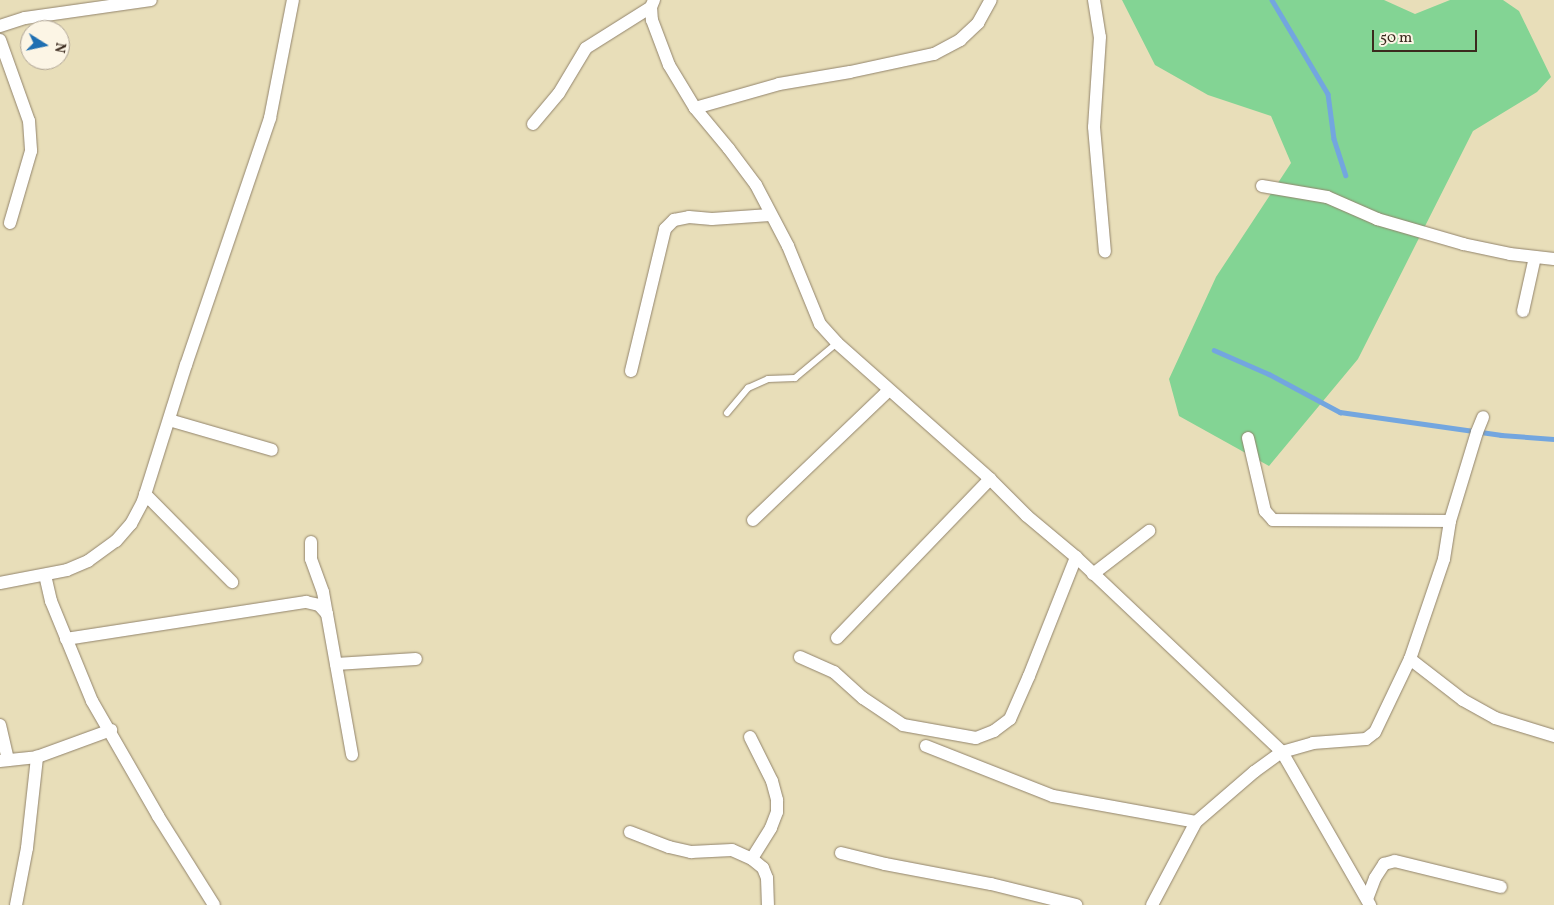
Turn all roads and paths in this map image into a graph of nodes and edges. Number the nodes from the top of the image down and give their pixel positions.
1 (151, 0) edge
2 (293, 0) edge
3 (991, 0) edge
4 (1094, 0) edge
5 (652, 4) edge
6 (0, 26) edge
7 (0, 40) edge
8 (695, 108) junction
9 (533, 124) dead end
10 (1262, 186) dead end
11 (770, 215) junction
12 (10, 223) dead end
13 (1105, 252) dead end
14 (1535, 258) junction
15 (1554, 259) edge
16 (1522, 312) dead end
17 (837, 343) junction
18 (631, 371) dead end
19 (889, 390) junction
20 (727, 413) dead end
21 (1484, 417) dead end
22 (169, 420) junction
23 (1248, 438) dead end
24 (272, 450) dead end
25 (990, 479) junction
26 (145, 494) junction
27 (753, 520) dead end
28 (1450, 520) junction
29 (1149, 531) dead end
30 (310, 542) dead end
31 (1076, 557) junction
32 (1093, 574) junction
33 (45, 575) junction
34 (232, 582) dead end
35 (0, 583) edge
36 (327, 614) junction
37 (837, 638) dead end
38 (66, 639) junction
39 (800, 657) dead end
40 (416, 659) dead end
41 (1410, 659) junction
42 (336, 664) junction
43 (0, 726) edge
44 (111, 730) junction
45 (1554, 736) edge
46 (750, 737) dead end
47 (926, 746) dead end
48 (1282, 752) junction
49 (352, 755) dead end
50 (37, 757) junction
51 (4, 761) edge
52 (1196, 822) junction
53 (630, 832) dead end
54 (841, 853) dead end
55 (752, 859) junction
56 (1500, 887) dead end
57 (1369, 902) edge
58 (16, 905) edge
59 (214, 905) edge
60 (768, 905) edge
61 (1076, 905) edge
62 (1152, 905) edge

1 - 6 street
2 - 22 street
3 - 8 street
4 - 13 street
5 - 8 street
5 - 9 street
7 - 12 street
8 - 11 street
10 - 14 street
11 - 17 street
11 - 18 street
14 - 15 street
14 - 16 street
17 - 19 street
17 - 20 lane
19 - 25 street
19 - 27 street
21 - 28 street
22 - 24 street
22 - 26 street
23 - 28 street
25 - 31 street
25 - 37 street
26 - 33 street
26 - 34 street
28 - 41 street
29 - 32 street
30 - 36 street
31 - 32 street
31 - 39 street
32 - 48 street
33 - 35 street
33 - 38 street
36 - 38 street
36 - 42 street
38 - 44 street
40 - 42 street
41 - 45 street
41 - 48 street
42 - 49 street
43 - 51 street
44 - 50 street
44 - 59 street
46 - 55 street
47 - 52 street
48 - 52 street
48 - 57 street
50 - 51 street
50 - 58 street
52 - 62 street
53 - 55 street
54 - 61 street
55 - 60 street
56 - 57 street

